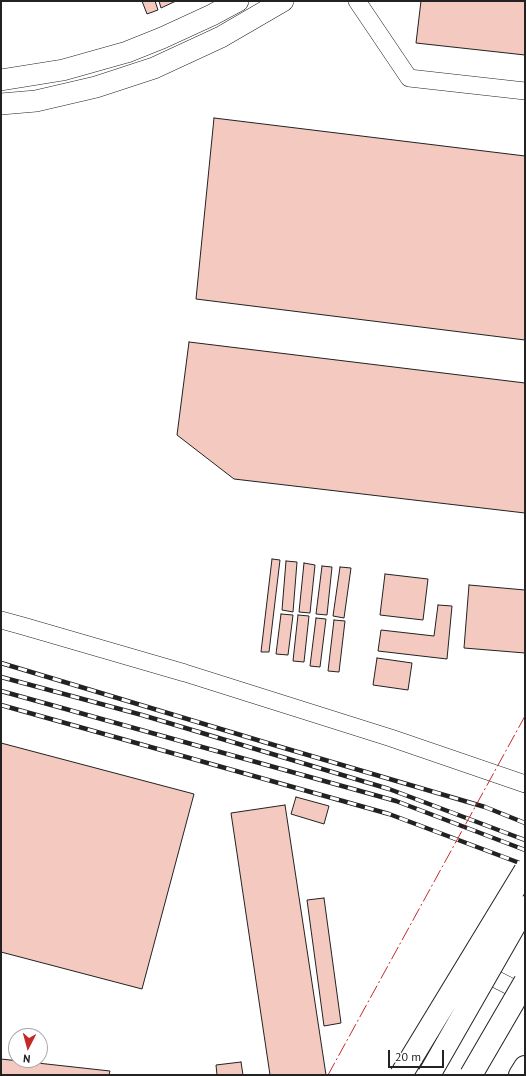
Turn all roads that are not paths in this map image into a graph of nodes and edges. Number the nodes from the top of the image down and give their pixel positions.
1 (238, 1) edge
2 (283, 1) edge
3 (356, 1) edge
4 (1, 80) edge
5 (525, 91) edge
6 (1, 104) edge
7 (1, 620) edge
8 (525, 784) edge
9 (525, 871) edge
10 (525, 907) edge
11 (525, 982) edge
12 (525, 994) edge
13 (525, 1067) edge
14 (390, 1075) edge
15 (401, 1075) edge
16 (429, 1075) edge
17 (471, 1075) edge
18 (520, 1075) edge

1 - 4 street
2 - 6 street
3 - 5 street
7 - 8 street
9 - 15 main road, bridge
10 - 16 main road, bridge
11 - 17 main road, bridge
12 - 14 street
13 - 18 main road

